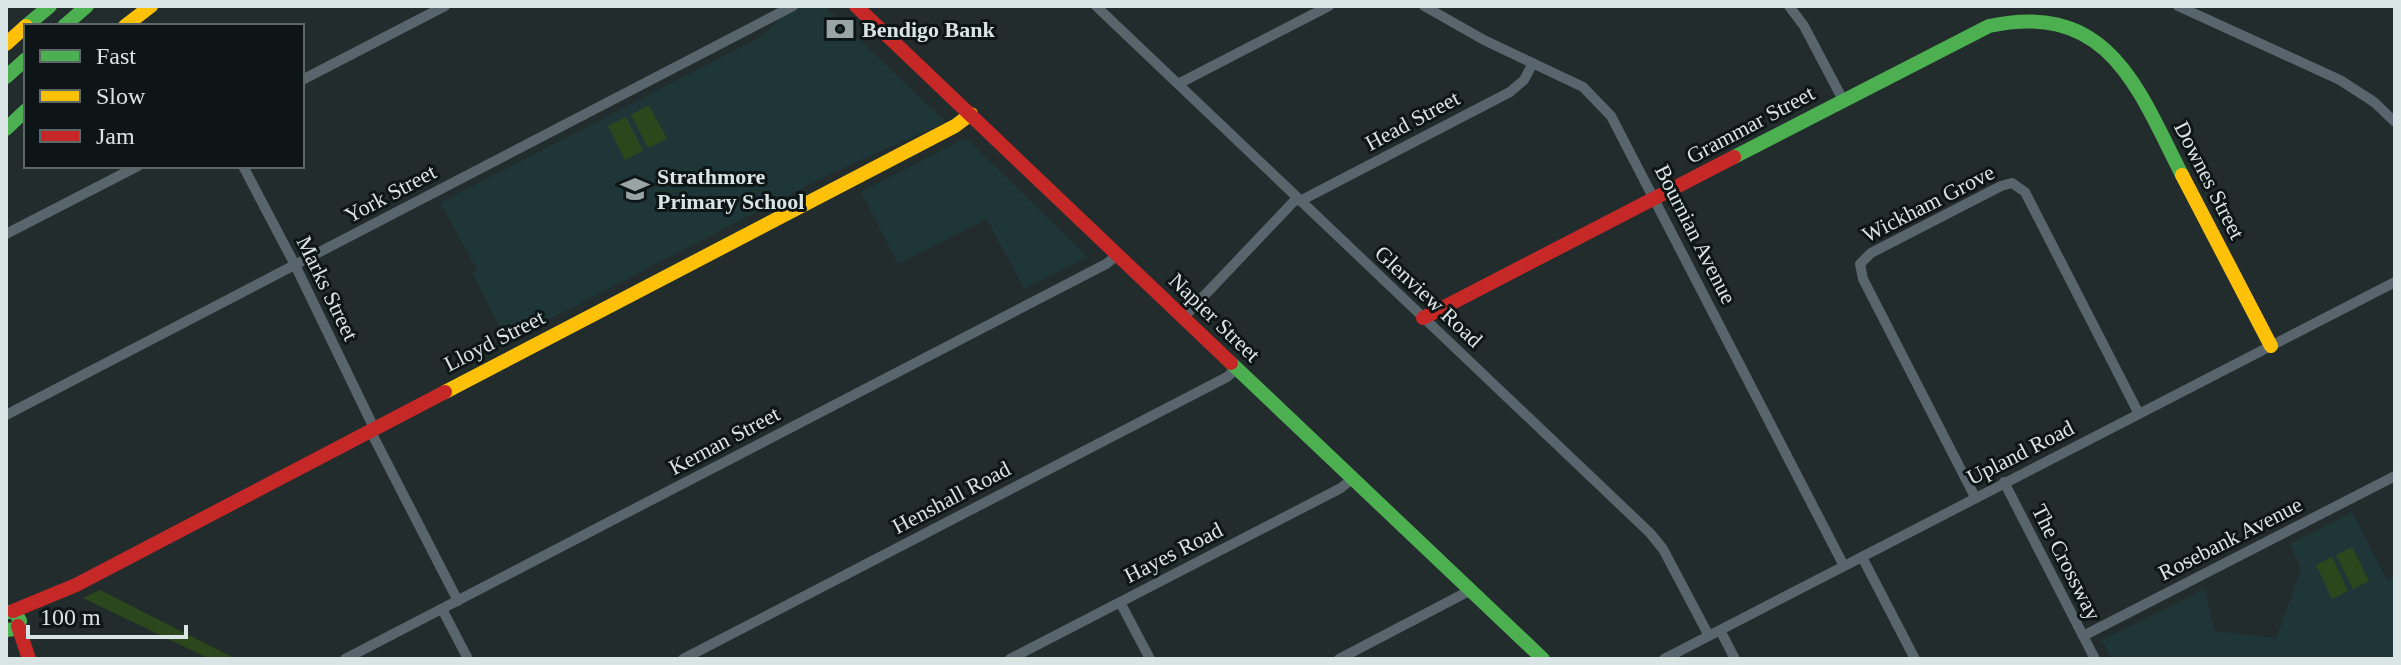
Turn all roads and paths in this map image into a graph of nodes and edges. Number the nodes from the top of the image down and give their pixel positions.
1 (50, 6) edge
2 (87, 6) edge
3 (151, 6) edge
4 (445, 6) edge
5 (793, 6) edge
6 (856, 6) edge
7 (1096, 6) edge
8 (1329, 6) edge
9 (1424, 6) edge
10 (1789, 6) edge
11 (2178, 6) edge
12 (28, 24) edge
13 (66, 24) edge
14 (128, 24) edge
15 (24, 28) edge
16 (2104, 39) joint
17 (6, 44) edge
18 (24, 61) edge
19 (1533, 63) junction
20 (6, 77) edge
21 (304, 79) edge
22 (1178, 84) junction
23 (1843, 100) junction
24 (24, 112) edge
25 (971, 114) junction
26 (2395, 122) edge
27 (6, 129) edge
28 (134, 168) edge
29 (244, 168) edge
30 (1655, 198) junction
31 (1298, 200) junction
32 (6, 234) edge
33 (1119, 254) junction
34 (295, 265) junction
35 (2395, 282) edge
36 (1184, 317) junction
37 (1423, 318) junction
38 (2271, 346) junction
39 (1236, 369) junction
40 (2139, 414) junction
41 (6, 415) edge
42 (372, 429) junction
43 (2395, 476) edge
44 (1352, 479) junction
45 (2004, 482) junction
46 (1975, 497) junction
47 (1862, 557) junction
48 (1844, 566) junction
49 (1469, 591) junction
50 (458, 601) junction
51 (1120, 602) junction
52 (442, 609) junction
53 (11, 618) edge
54 (1720, 630) junction
55 (1709, 636) junction
56 (2083, 636) junction
57 (27, 655) edge
58 (345, 659) edge
59 (468, 659) edge
60 (683, 659) edge
61 (1010, 659) edge
62 (1150, 659) edge
63 (1339, 659) edge
64 (1543, 659) edge
65 (1664, 659) edge
66 (1735, 659) edge
67 (1915, 659) edge
68 (2095, 659) edge

1 - 12 main road
2 - 13 main road
3 - 14 main road
4 - 21 street
5 - 34 street, York Street
6 - 25 main road, Napier Street
7 - 22 street, Glenview Road
8 - 22 street
9 - 19 street, Bournian Avenue
10 - 23 street
11 - 26 street
15 - 17 main road
16 - 23 main road, Grammar Street
16 - 38 main road, Downes Street
18 - 20 main road
19 - 30 street, Bournian Avenue
19 - 31 street, Head Street
22 - 31 street, Glenview Road
23 - 30 main road, Grammar Street
24 - 27 main road
25 - 33 main road, Napier Street
25 - 42 main road, Lloyd Street
28 - 32 street
29 - 34 street, Marks Street
30 - 37 main road, Grammar Street
30 - 48 street, Bournian Avenue
31 - 36 street, Head Street
31 - 37 street, Glenview Road
33 - 36 main road, Napier Street
33 - 50 street, Kernan Street
34 - 41 street, York Street
34 - 42 street, Marks Street
35 - 38 street, Upland Road
36 - 39 main road, Napier Street
37 - 55 street, Glenview Road
38 - 40 street, Upland Road
39 - 44 main road, Napier Street
39 - 60 street, Henshall Road
40 - 45 street, Upland Road
40 - 46 street, Wickham Grove
42 - 50 street, Marks Street
42 - 53 main road, Lloyd Street
43 - 56 street, Rosebank Avenue
44 - 49 main road, Napier Street
44 - 51 street, Hayes Road
45 - 46 street, Upland Road
45 - 56 street, The Crossway
46 - 47 street, Upland Road
47 - 48 street, Upland Road
47 - 67 street
48 - 54 street, Upland Road
49 - 63 street
49 - 64 main road, Napier Street
50 - 52 street, Kernan Street
51 - 61 street, Hayes Road
51 - 62 street
52 - 58 street, Kernan Street
52 - 59 street
53 - 57 main road
54 - 55 street, Upland Road
54 - 66 street
55 - 65 street, Upland Road
56 - 68 street, The Crossway

